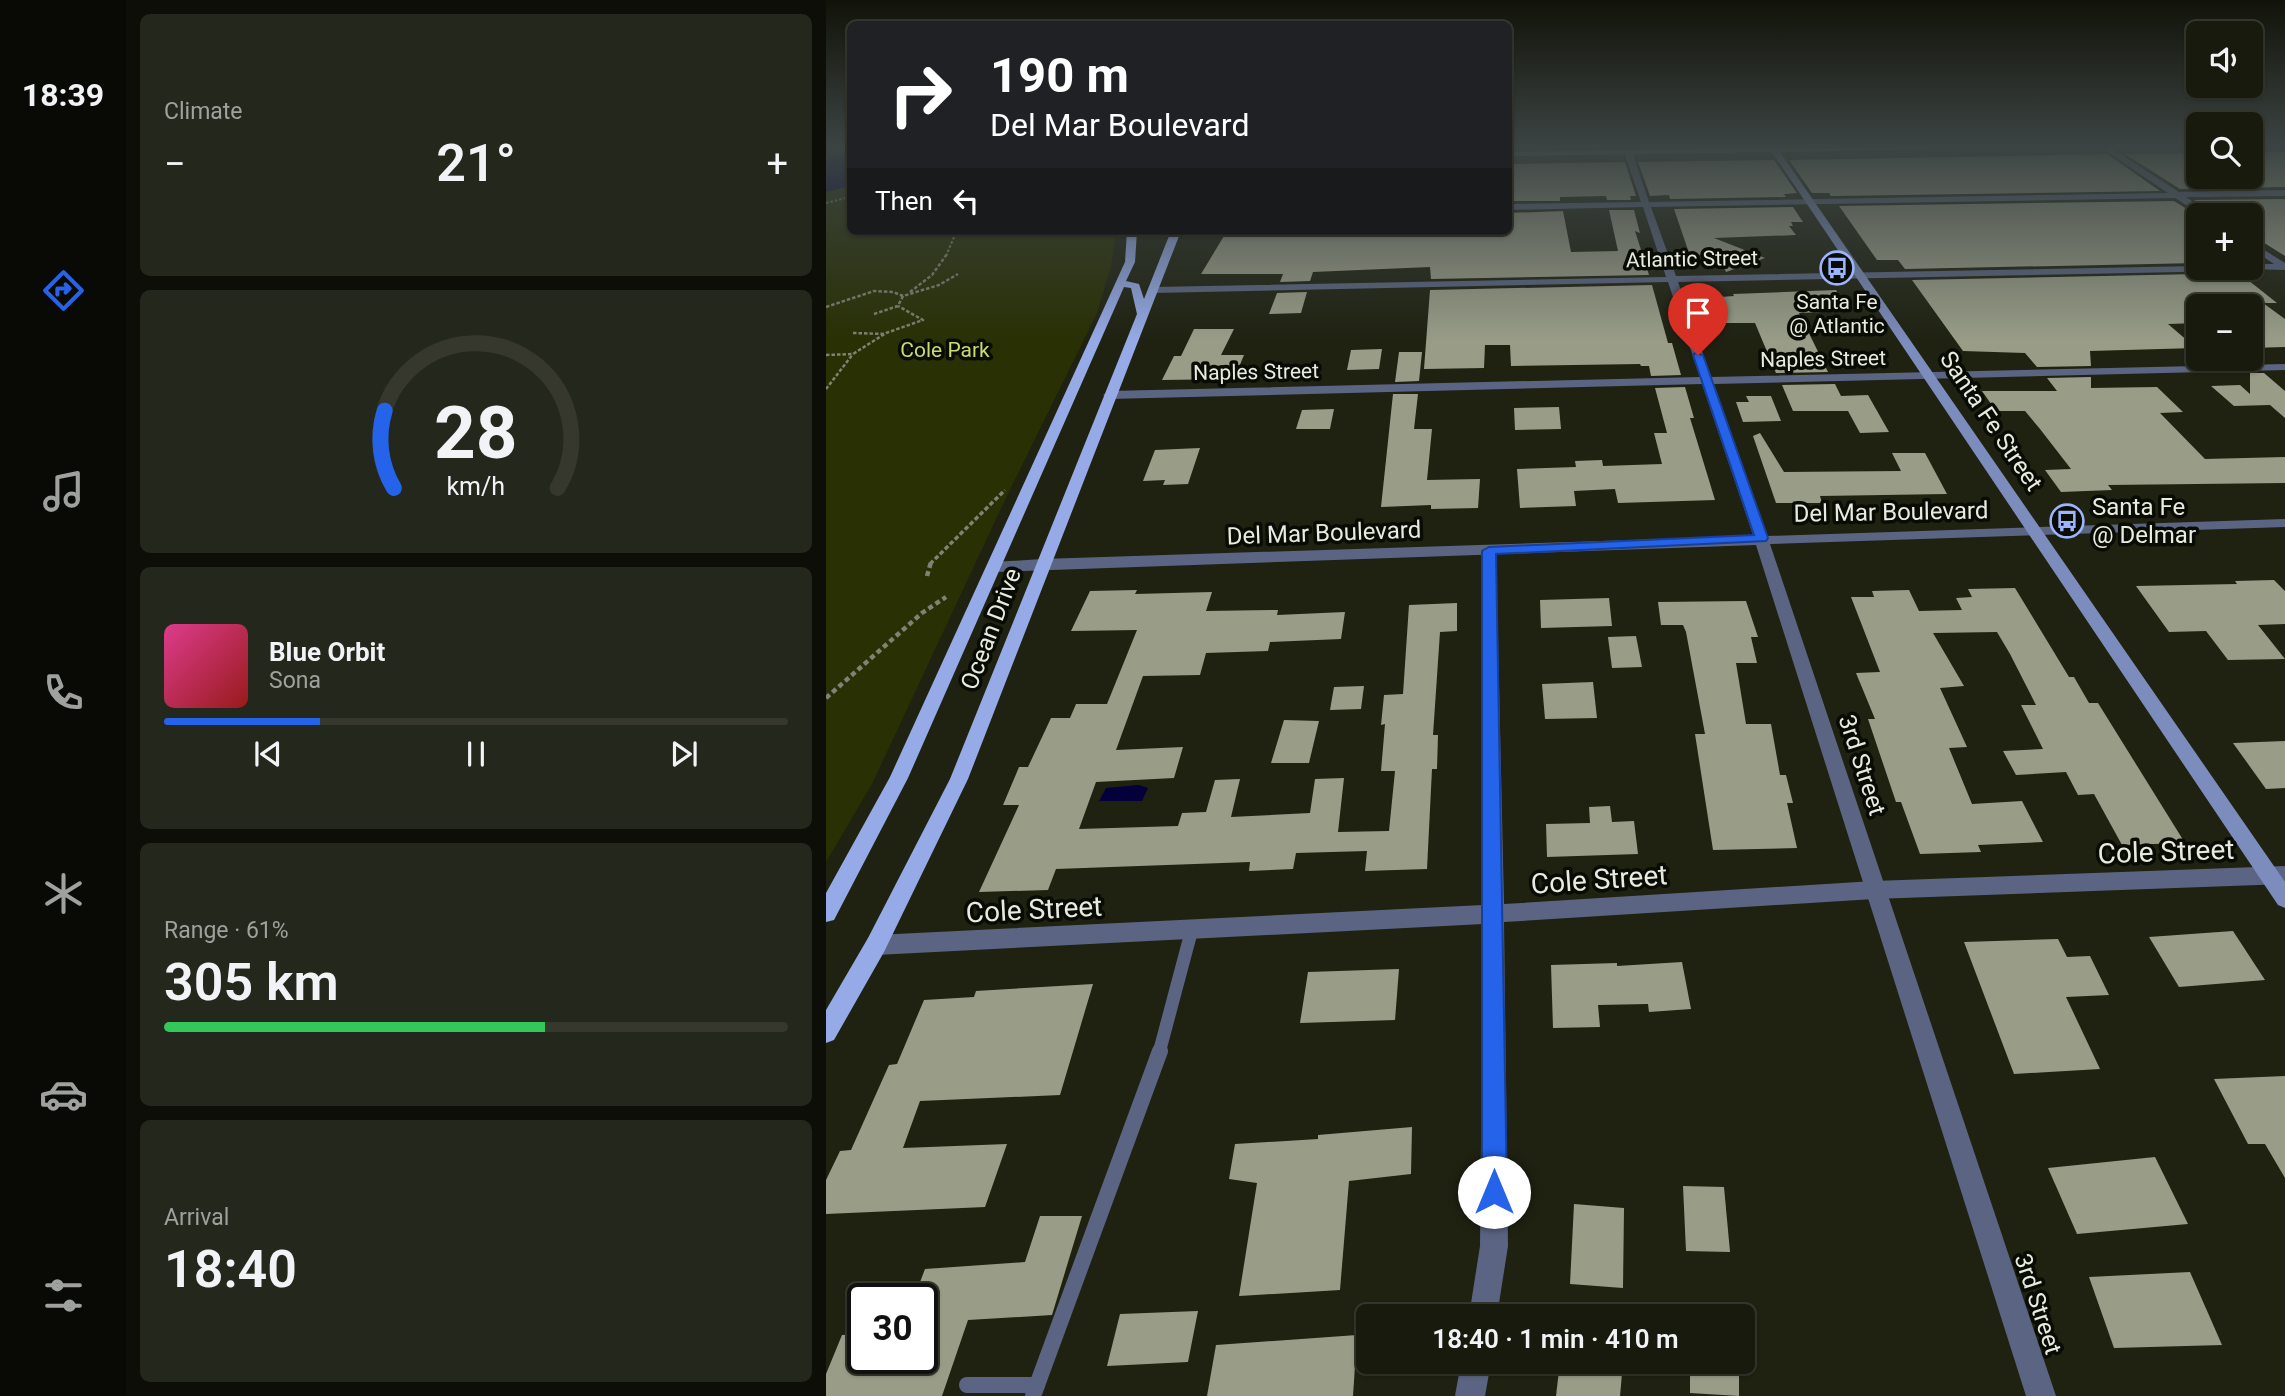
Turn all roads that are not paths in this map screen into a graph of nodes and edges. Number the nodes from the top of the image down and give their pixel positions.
1 (1649, 212) edge
2 (1818, 212) edge
3 (1132, 235) edge
4 (1175, 235) edge
5 (2263, 253) edge
6 (2263, 267) edge
7 (2285, 267) edge
8 (2186, 269) edge
9 (1860, 275) junction
10 (1672, 279) junction
11 (1121, 283) junction
12 (1154, 290) junction
13 (1143, 316) junction
14 (2285, 367) edge
15 (1928, 376) junction
16 (1707, 381) junction
17 (1109, 395) junction
18 (2285, 523) edge
19 (2035, 531) junction
20 (1761, 538) junction
21 (1489, 551) junction
22 (1042, 564) junction
23 (995, 568) junction
24 (2277, 875) edge
25 (1874, 890) junction
26 (2285, 899) edge
27 (826, 913) edge
28 (1492, 914) junction
29 (1192, 929) junction
30 (876, 945) junction
31 (826, 1031) edge
32 (1485, 1304) edge
33 (1474, 1374) edge
34 (967, 1385) dead end
35 (1035, 1391) edge
36 (1470, 1396) edge
37 (2041, 1396) edge

1 - 10 street, 3rd Street
2 - 9 main road, Santa Fe Street
3 - 11 main road, Ocean Drive
4 - 12 main road, Ocean Drive
5 - 7 street
6 - 7 street
8 - 9 street, Atlantic Street
9 - 10 street, Atlantic Street
9 - 15 main road, Santa Fe Street
10 - 12 street, Atlantic Street
10 - 16 street, 3rd Street
11 - 13 main road
11 - 23 main road, Ocean Drive
12 - 13 main road, Ocean Drive
13 - 17 main road, Ocean Drive
14 - 15 street, Naples Street
15 - 16 street, Naples Street
15 - 19 main road, Santa Fe Street
16 - 17 street, Naples Street
16 - 20 street, 3rd Street
17 - 22 main road, Ocean Drive
18 - 19 street, Del Mar Boulevard
19 - 20 street, Del Mar Boulevard
19 - 24 main road, Santa Fe Street
20 - 21 street, Del Mar Boulevard
20 - 25 street, 3rd Street
21 - 22 street, Del Mar Boulevard
21 - 28 street
22 - 23 street, Del Mar Boulevard
22 - 30 main road, Ocean Drive
23 - 27 main road, Ocean Drive
24 - 25 street, Cole Street
24 - 26 main road, Santa Fe Street
25 - 28 street, Cole Street
25 - 37 street, 3rd Street
28 - 29 street, Cole Street
28 - 32 street
29 - 30 street, Cole Street
29 - 35 lane
30 - 31 main road, Ocean Drive
33 - 36 street
34 - 35 lane

